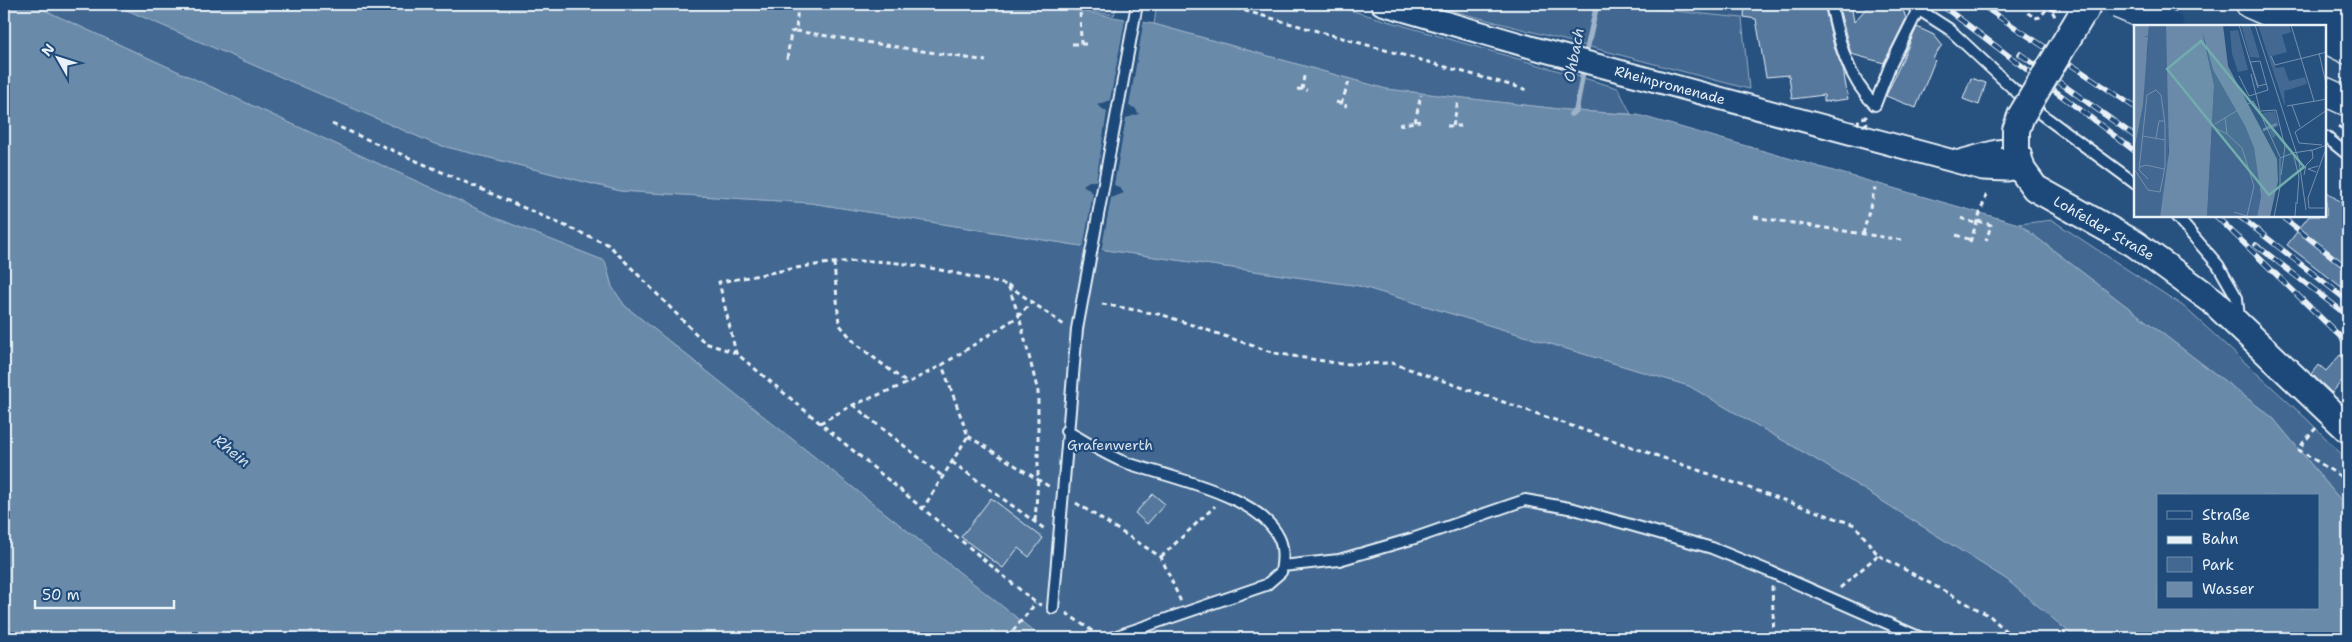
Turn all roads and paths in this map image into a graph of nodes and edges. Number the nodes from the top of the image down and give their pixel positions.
1 (798, 4) edge
2 (1080, 4) edge
3 (1137, 4) edge
4 (1210, 4) edge
5 (1382, 4) edge
6 (1831, 4) edge
7 (2029, 4) edge
8 (2118, 4) edge
9 (2128, 4) edge
10 (2250, 4) edge
11 (2306, 4) edge
12 (2084, 6) edge
13 (1914, 7) edge
14 (2046, 10) dead end
15 (2144, 25) edge
16 (2168, 25) edge
17 (2298, 25) edge
18 (2348, 25) edge
19 (796, 31) junction
20 (2327, 40) edge
21 (1072, 44) dead end
22 (1081, 44) junction
23 (1089, 44) dead end
24 (2348, 50) edge
25 (787, 59) dead end
26 (986, 61) dead end
27 (1304, 76) dead end
28 (1350, 79) dead end
29 (1297, 89) dead end
30 (1302, 90) junction
31 (1308, 90) dead end
32 (1528, 90) dead end
33 (1421, 95) dead end
34 (1336, 102) dead end
35 (1458, 102) dead end
36 (1341, 104) junction
37 (1346, 106) dead end
38 (332, 124) dead end
39 (1399, 125) dead end
40 (1447, 126) dead end
41 (1453, 126) junction
42 (1465, 126) dead end
43 (2327, 138) edge
44 (2348, 155) edge
45 (2019, 158) junction
46 (2134, 183) edge
47 (1874, 188) dead end
48 (1987, 193) dead end
49 (1754, 217) dead end
50 (1961, 218) dead end
51 (2178, 218) edge
52 (1977, 222) junction
53 (1863, 234) junction
54 (1956, 235) dead end
55 (1902, 240) dead end
56 (1986, 241) dead end
57 (834, 263) junction
58 (1008, 285) junction
59 (1031, 303) junction
60 (1102, 304) dead end
61 (1019, 316) junction
62 (2240, 324) junction
63 (1077, 332) junction
64 (736, 353) junction
65 (942, 364) junction
66 (908, 383) junction
67 (853, 405) junction
68 (2340, 421) edge
69 (820, 423) junction
70 (1066, 431) junction
71 (968, 436) junction
72 (952, 462) junction
73 (942, 476) junction
74 (1038, 479) junction
75 (2348, 481) edge
76 (1063, 495) junction
77 (1227, 496) junction
78 (922, 510) junction
79 (1035, 521) junction
80 (1058, 540) junction
81 (1878, 556) junction
82 (1161, 557) junction
83 (1282, 566) junction
84 (1771, 572) junction
85 (1830, 597) junction
86 (1036, 603) junction
87 (1053, 608) junction
88 (1186, 614) junction
89 (1007, 638) edge
90 (1102, 638) edge
91 (1111, 638) edge
92 (1774, 638) edge
93 (1921, 638) edge
94 (2013, 638) edge

1 - 19 path
2 - 22 path
3 - 63 lane
4 - 32 path
5 - 45 street, Rheinpromenade
6 - 13 lane
7 - 14 path
8 - 16 main road, bridge
9 - 15 lane
10 - 17 main road
11 - 18 main road
12 - 45 street, bridge
13 - 46 lane
19 - 25 path
19 - 26 path
20 - 24 main road
21 - 22 path
22 - 23 path
27 - 30 path
28 - 36 path
29 - 30 path
30 - 31 path
33 - 39 path
34 - 36 path
35 - 41 path
36 - 37 path
38 - 64 path
40 - 41 path
41 - 42 path
43 - 44 lane
45 - 62 street, Lohfelder Straße
47 - 53 path
48 - 52 path
49 - 53 path
50 - 52 path
51 - 62 lane
52 - 54 path
52 - 56 path
53 - 55 path
57 - 58 path
57 - 64 path
57 - 66 path
58 - 59 path
58 - 61 path
59 - 61 path
59 - 63 path
60 - 81 path
61 - 65 path
61 - 74 path
62 - 68 street, Lohfelder Straße
63 - 70 lane
64 - 69 path
65 - 66 path
65 - 71 path
66 - 67 path
67 - 69 path
67 - 73 path
68 - 75 path
69 - 78 path
70 - 76 lane
70 - 77 lane
71 - 72 path
71 - 74 path
72 - 73 path
72 - 79 path
73 - 78 path
74 - 79 path
76 - 80 lane
76 - 82 path
77 - 82 path
77 - 83 lane
78 - 86 path
79 - 80 path
80 - 87 lane
81 - 85 path
81 - 94 path
82 - 88 path
83 - 84 lane
83 - 88 lane
84 - 85 lane
84 - 92 path
85 - 93 lane
86 - 87 path
86 - 89 path
87 - 90 path
88 - 91 lane

